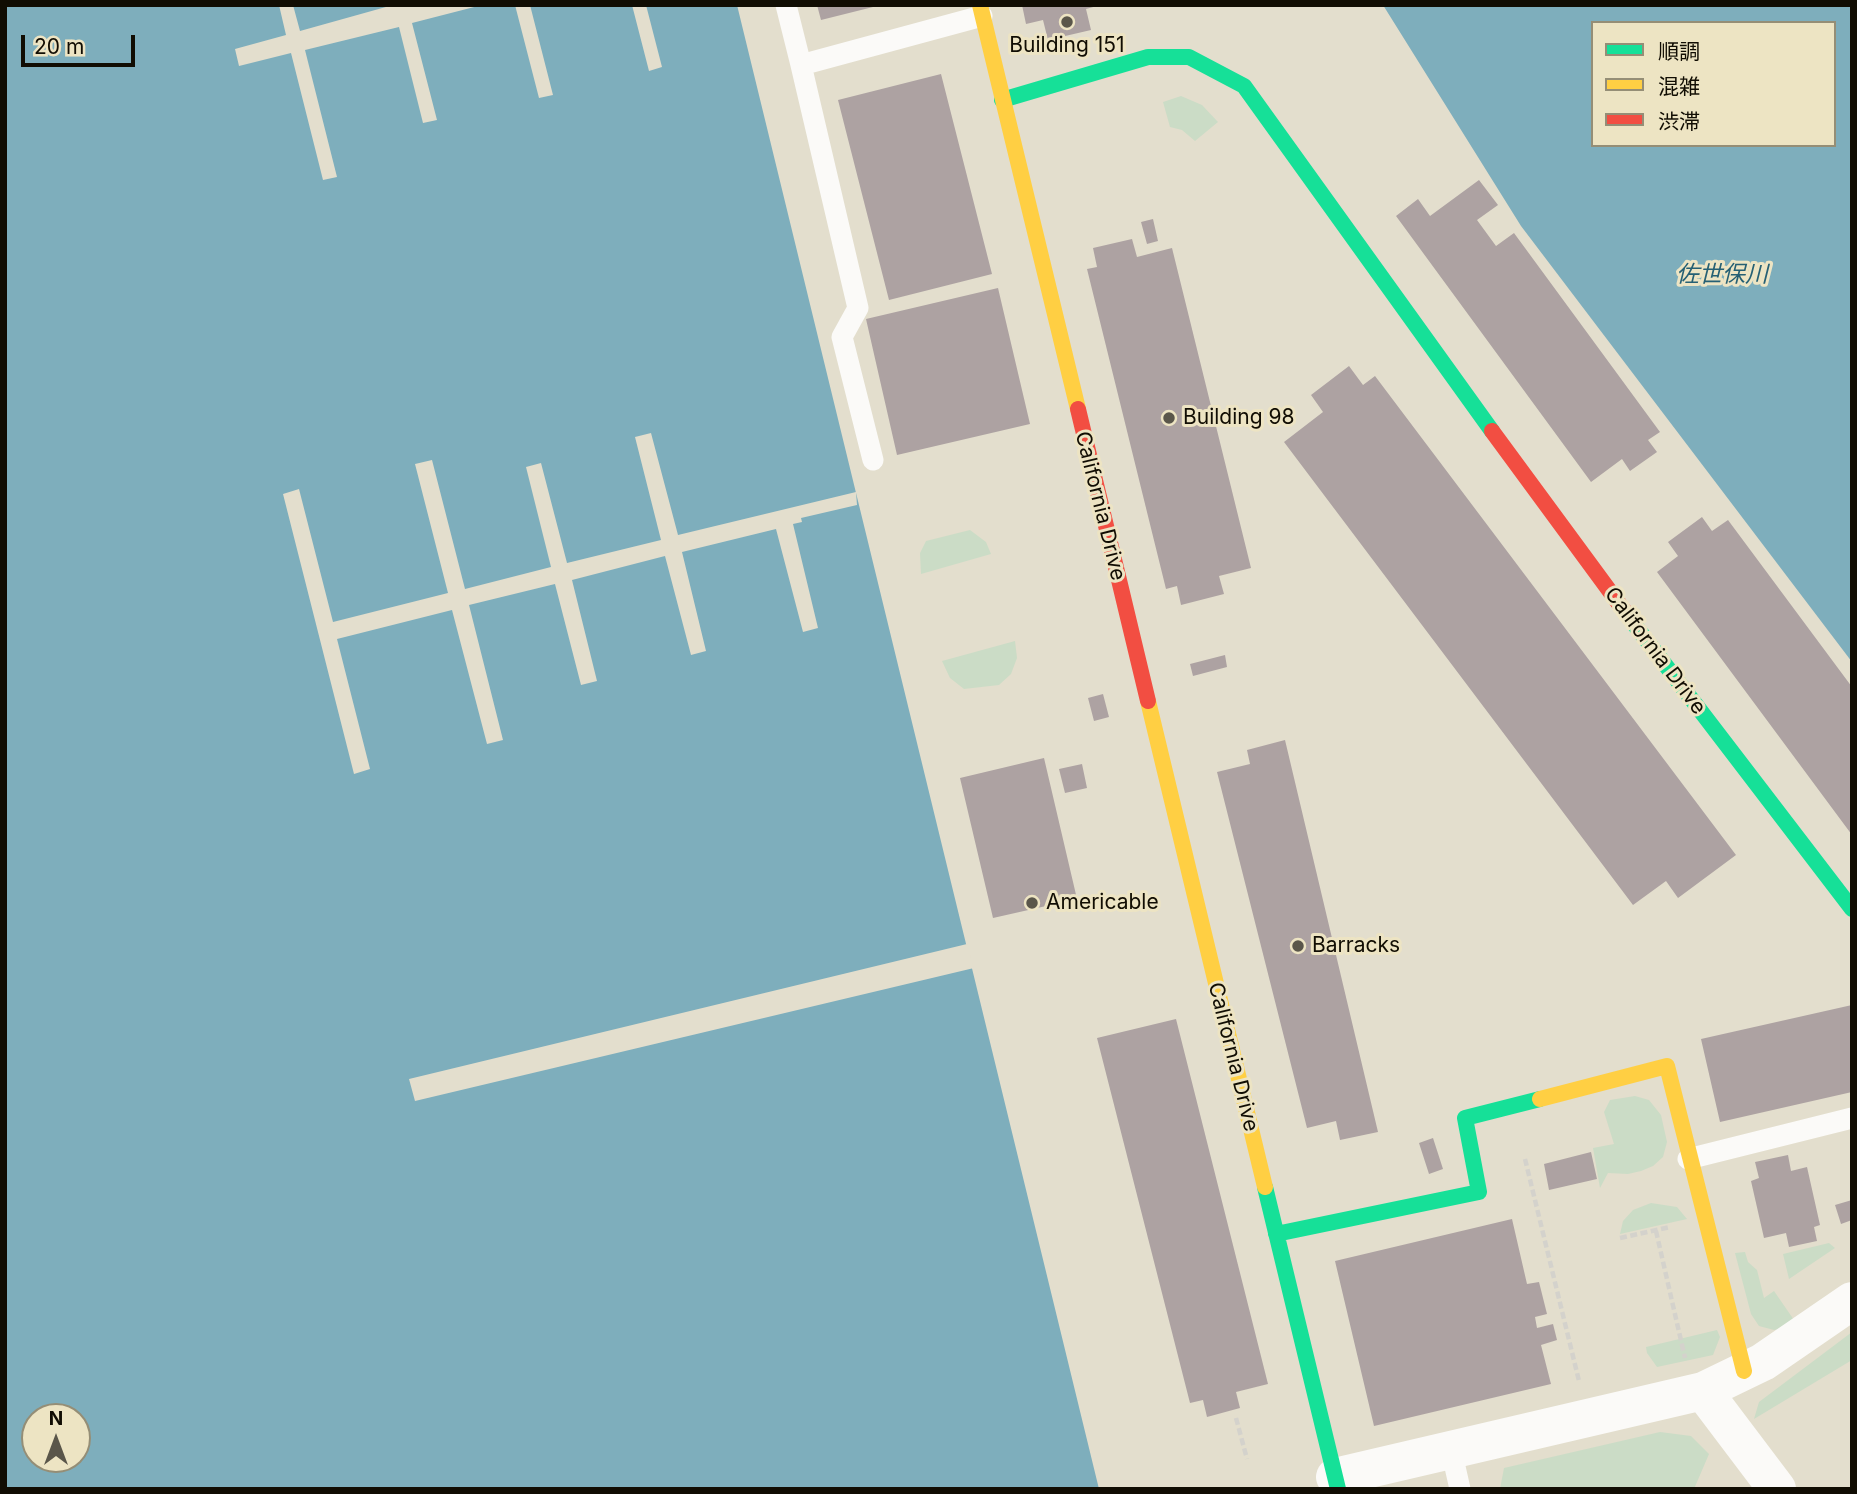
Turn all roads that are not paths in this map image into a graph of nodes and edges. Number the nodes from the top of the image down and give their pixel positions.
1 (786, 5) edge
2 (981, 11) edge
3 (802, 65) junction
4 (1002, 100) junction
5 (873, 460) dead end
6 (1852, 909) edge
7 (1852, 1118) edge
8 (1688, 1159) junction
9 (1276, 1234) junction
10 (1852, 1301) edge
11 (1744, 1371) junction
12 (1695, 1378) junction
13 (1451, 1450) junction
14 (1336, 1483) edge
15 (1461, 1489) edge
16 (1777, 1489) edge

1 - 3 lane
2 - 3 lane
2 - 4 street, California Drive
3 - 5 lane
4 - 6 street, California Drive
4 - 9 street, California Drive
7 - 8 lane
8 - 9 street
8 - 11 street
9 - 14 street, California Drive
10 - 11 street, California Drive
11 - 12 street, California Drive
12 - 13 street, California Drive
12 - 16 street
13 - 14 street, California Drive
13 - 15 lane

